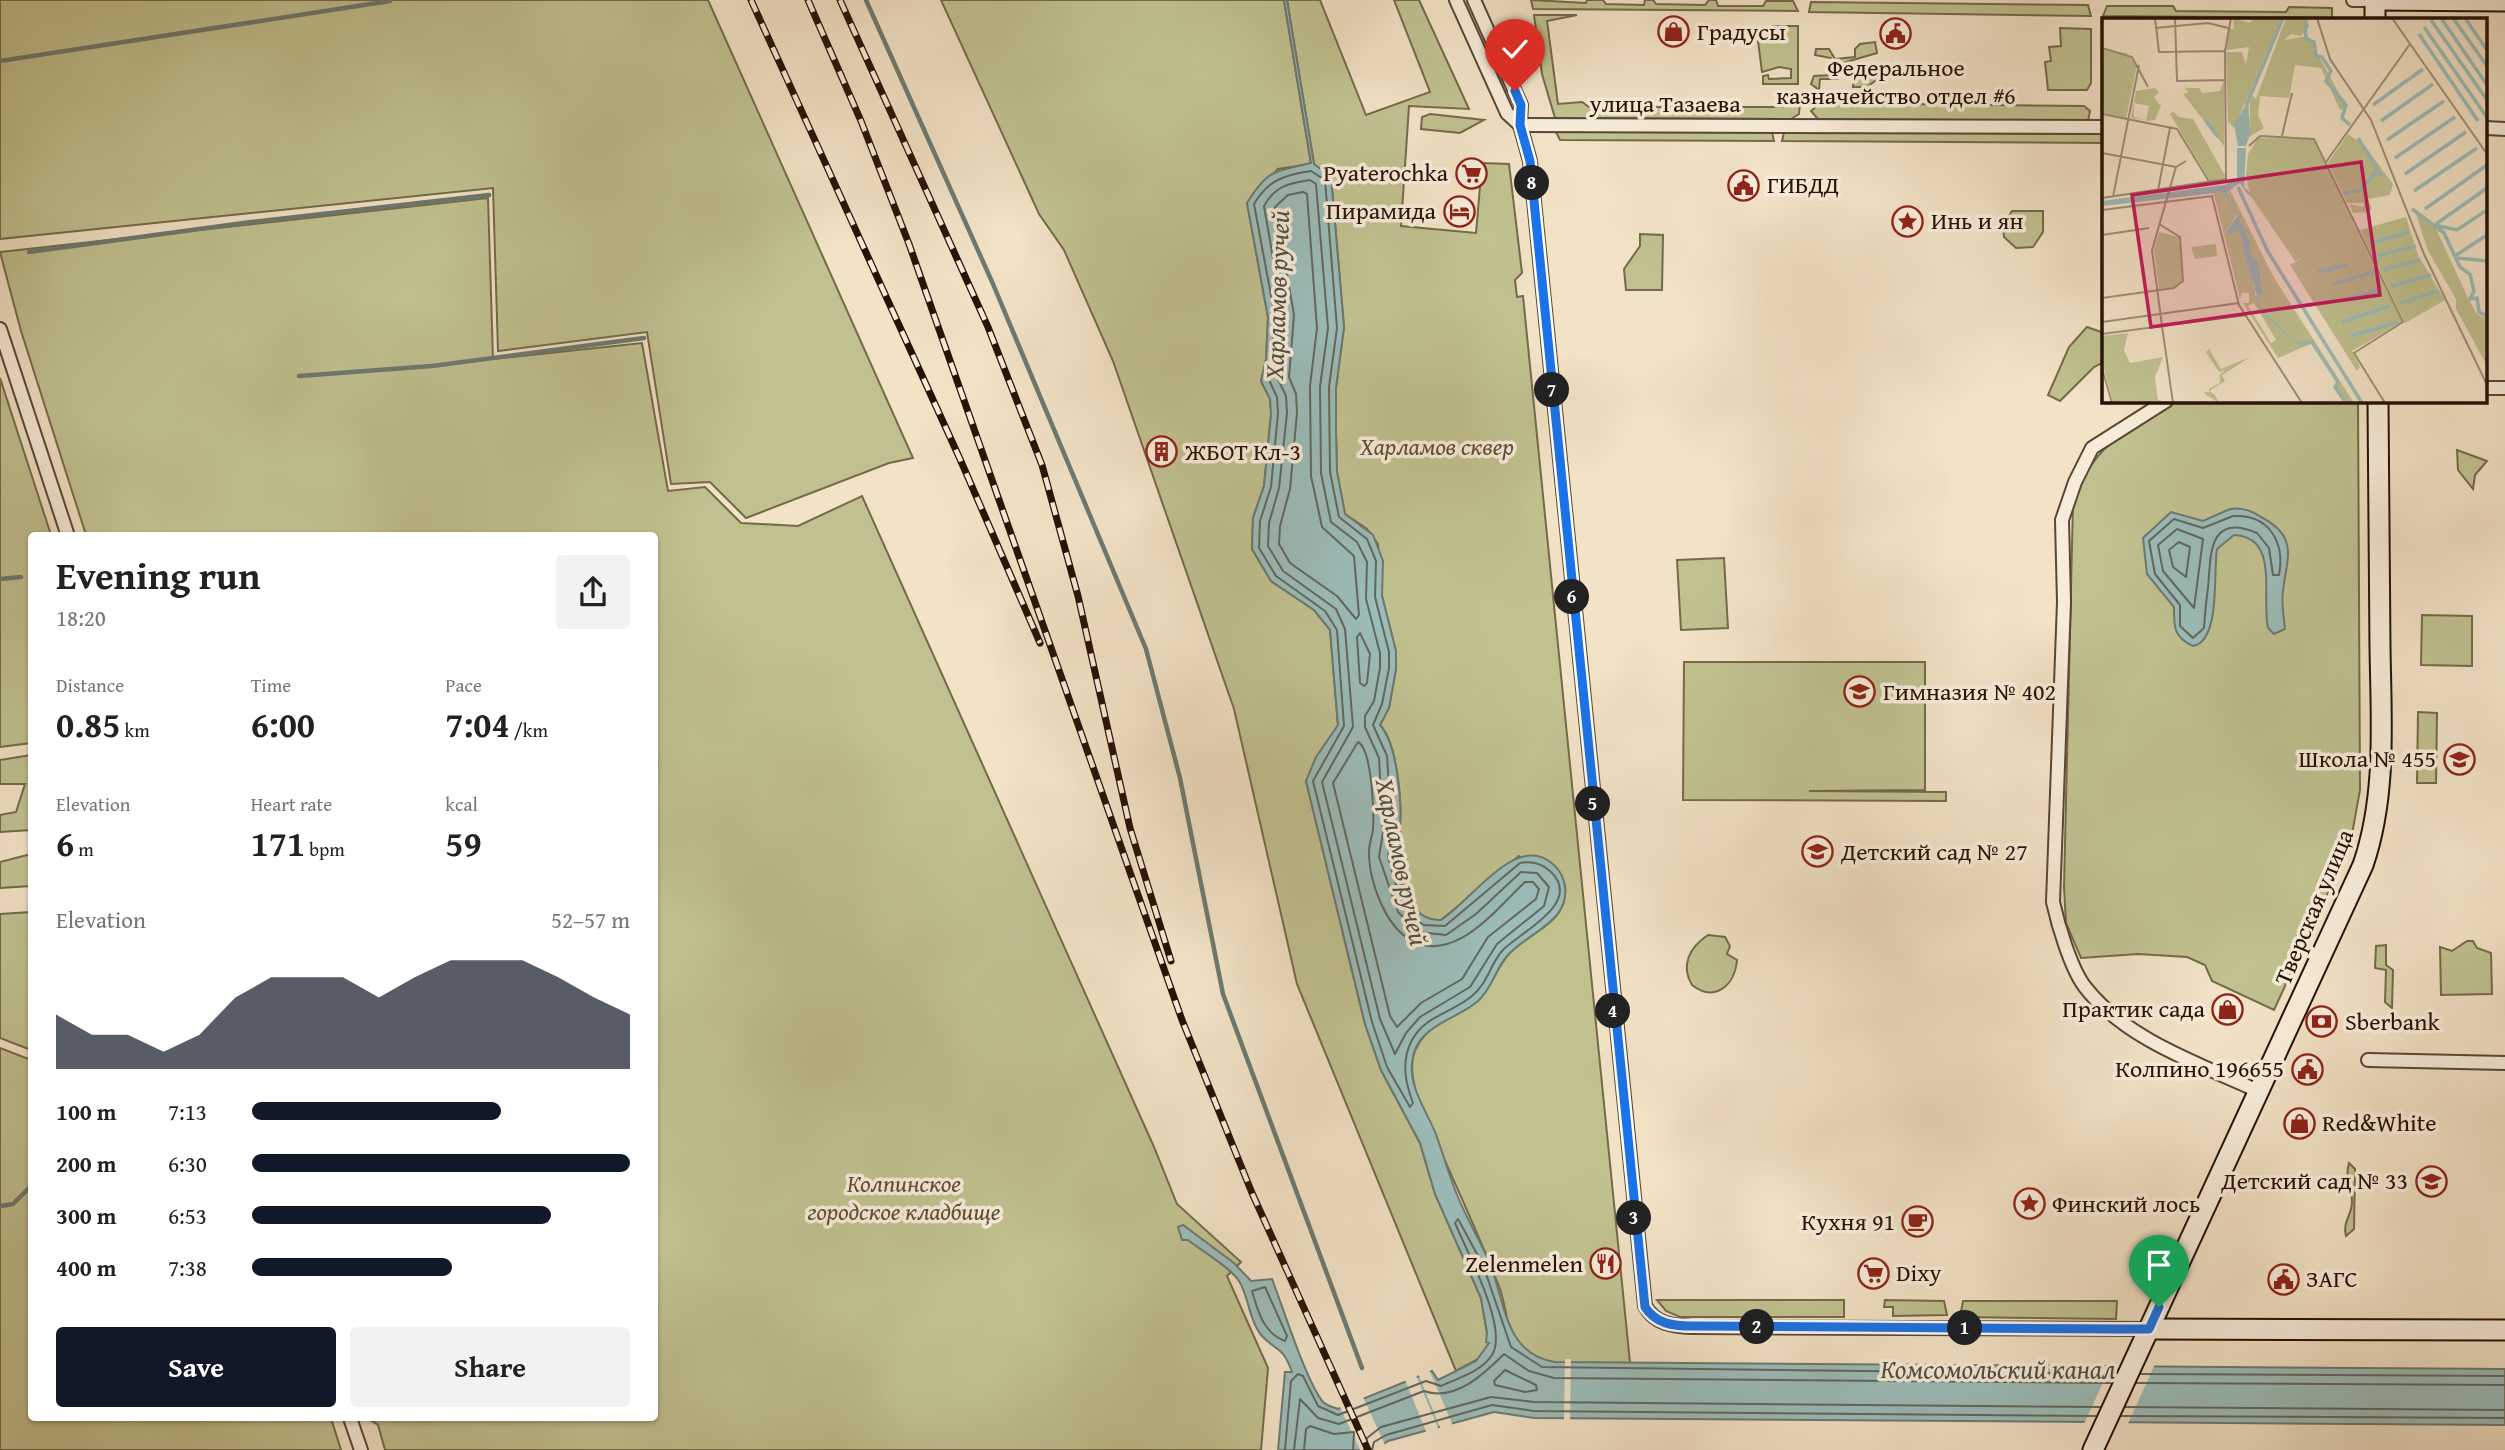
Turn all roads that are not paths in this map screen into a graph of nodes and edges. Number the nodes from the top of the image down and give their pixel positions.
1 (1456, 0) edge
2 (1474, 0) edge
3 (2353, 0) edge
4 (2375, 0) edge
5 (2505, 1) edge
6 (2375, 18) edge
7 (1520, 125) junction
8 (2102, 127) edge
9 (0, 329) edge
10 (2164, 402) edge
11 (2378, 402) edge
12 (67, 532) edge
13 (2368, 1060) dead end
14 (2505, 1063) edge
15 (2258, 1091) junction
16 (2149, 1329) junction
17 (2505, 1330) edge
18 (351, 1421) edge
19 (2097, 1442) edge
20 (361, 1450) edge

1 - 7 street
2 - 7 street
3 - 4 street
4 - 5 street
4 - 6 street
7 - 8 street, улица Тазаева
7 - 16 street
9 - 12 street
10 - 15 street
11 - 15 street, Тверская улица
13 - 14 street
15 - 16 street, Тверская улица
16 - 17 street
16 - 19 street, Тверская улица
18 - 20 street

